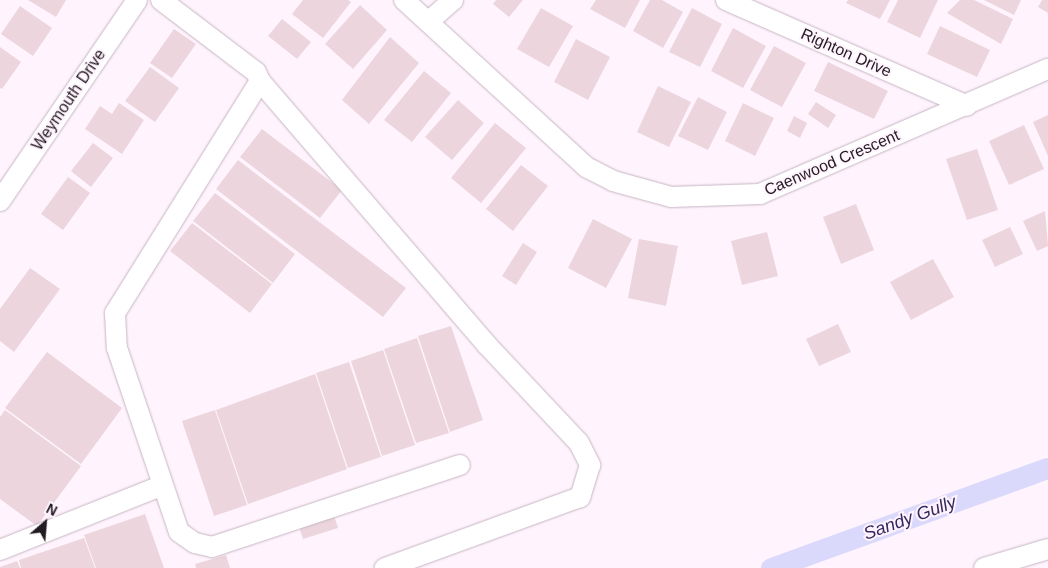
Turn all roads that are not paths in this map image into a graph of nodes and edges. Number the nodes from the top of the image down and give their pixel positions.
1 (138, 0) edge
2 (161, 0) edge
3 (404, 0) edge
4 (453, 0) edge
5 (726, 0) edge
6 (429, 21) junction
7 (1048, 69) edge
8 (260, 81) junction
9 (967, 106) junction
10 (0, 201) edge
11 (460, 465) dead end
12 (161, 486) junction
13 (1048, 549) edge
14 (0, 550) edge
15 (385, 568) edge
16 (984, 568) edge

1 - 10 street, Weymouth Drive
2 - 8 street
3 - 6 street, Caenwood Crescent
4 - 6 street
5 - 9 street, Righton Drive
6 - 9 street, Caenwood Crescent
7 - 9 street, Caenwood Crescent
8 - 12 street
8 - 15 street
11 - 12 street
12 - 14 street
13 - 16 street

